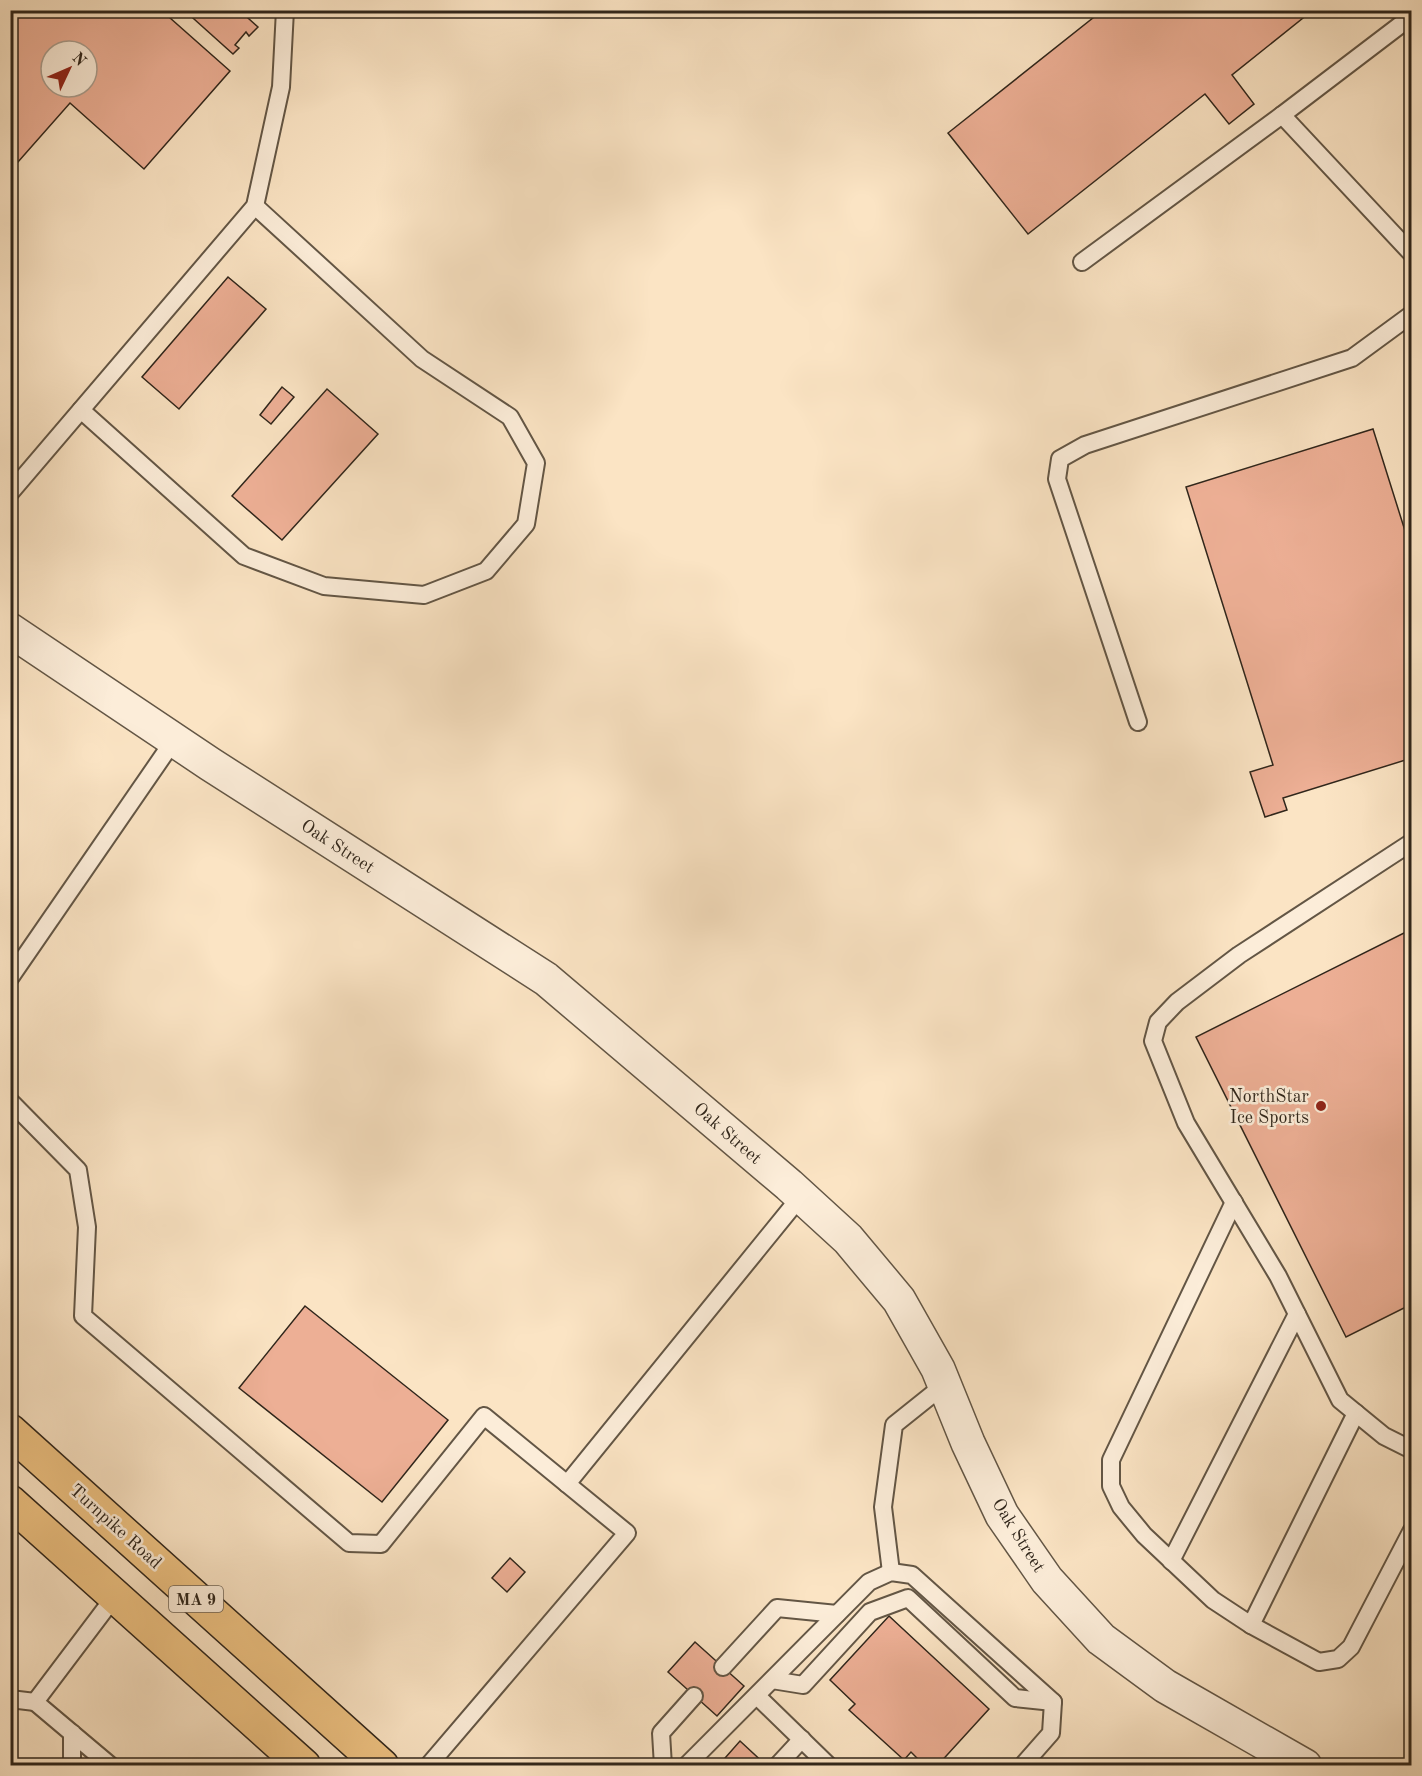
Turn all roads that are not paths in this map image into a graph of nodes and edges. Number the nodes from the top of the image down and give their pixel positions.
1 (285, 10) edge
2 (1412, 15) edge
3 (1282, 115) junction
4 (255, 206) junction
5 (1412, 254) edge
6 (1082, 262) dead end
7 (1412, 314) edge
8 (81, 410) junction
9 (10, 493) edge
10 (10, 630) edge
11 (1138, 722) dead end
12 (174, 740) junction
13 (1412, 842) edge
14 (10, 978) edge
15 (10, 1101) edge
16 (801, 1196) junction
17 (1234, 1202) junction
18 (1297, 1314) junction
19 (944, 1385) junction
20 (1356, 1413) junction
21 (10, 1431) edge
22 (1412, 1450) edge
23 (567, 1484) junction
24 (10, 1502) edge
25 (1412, 1530) edge
26 (1171, 1560) junction
27 (891, 1572) junction
28 (115, 1596) junction
29 (837, 1614) junction
30 (1251, 1625) junction
31 (723, 1667) dead end
32 (772, 1680) junction
33 (694, 1696) dead end
34 (757, 1696) junction
35 (10, 1699) edge
36 (35, 1702) junction
37 (1053, 1702) junction
38 (72, 1733) junction
39 (802, 1739) junction
40 (72, 1766) edge
41 (111, 1766) edge
42 (304, 1766) edge
43 (382, 1766) edge
44 (428, 1766) edge
45 (663, 1766) edge
46 (686, 1766) edge
47 (777, 1766) edge
48 (829, 1766) edge
49 (1022, 1766) edge
50 (1305, 1766) edge

1 - 4 lane
2 - 3 lane
3 - 5 lane
3 - 6 lane
4 - 8 lane
4 - 8 lane
7 - 11 lane
8 - 9 lane
10 - 12 street, Oak Street
12 - 14 lane
12 - 16 street, Oak Street
13 - 17 lane
15 - 23 lane
16 - 19 street, Oak Street
16 - 23 lane
17 - 18 lane
17 - 26 lane
18 - 20 lane
18 - 26 lane
19 - 27 lane
19 - 50 street, Oak Street
20 - 22 lane
20 - 30 lane
21 - 43 highway, Turnpike Road / MA 9
23 - 44 lane
24 - 28 highway, MA 9
25 - 30 lane
26 - 30 lane
27 - 29 lane
27 - 37 lane
28 - 36 lane
28 - 42 highway, MA 9
29 - 31 lane
29 - 32 lane
32 - 34 lane
32 - 37 lane
33 - 45 lane
34 - 39 lane
34 - 46 lane
35 - 36 lane
36 - 38 lane
37 - 49 lane
38 - 40 lane
38 - 41 lane
39 - 47 lane
39 - 48 lane

